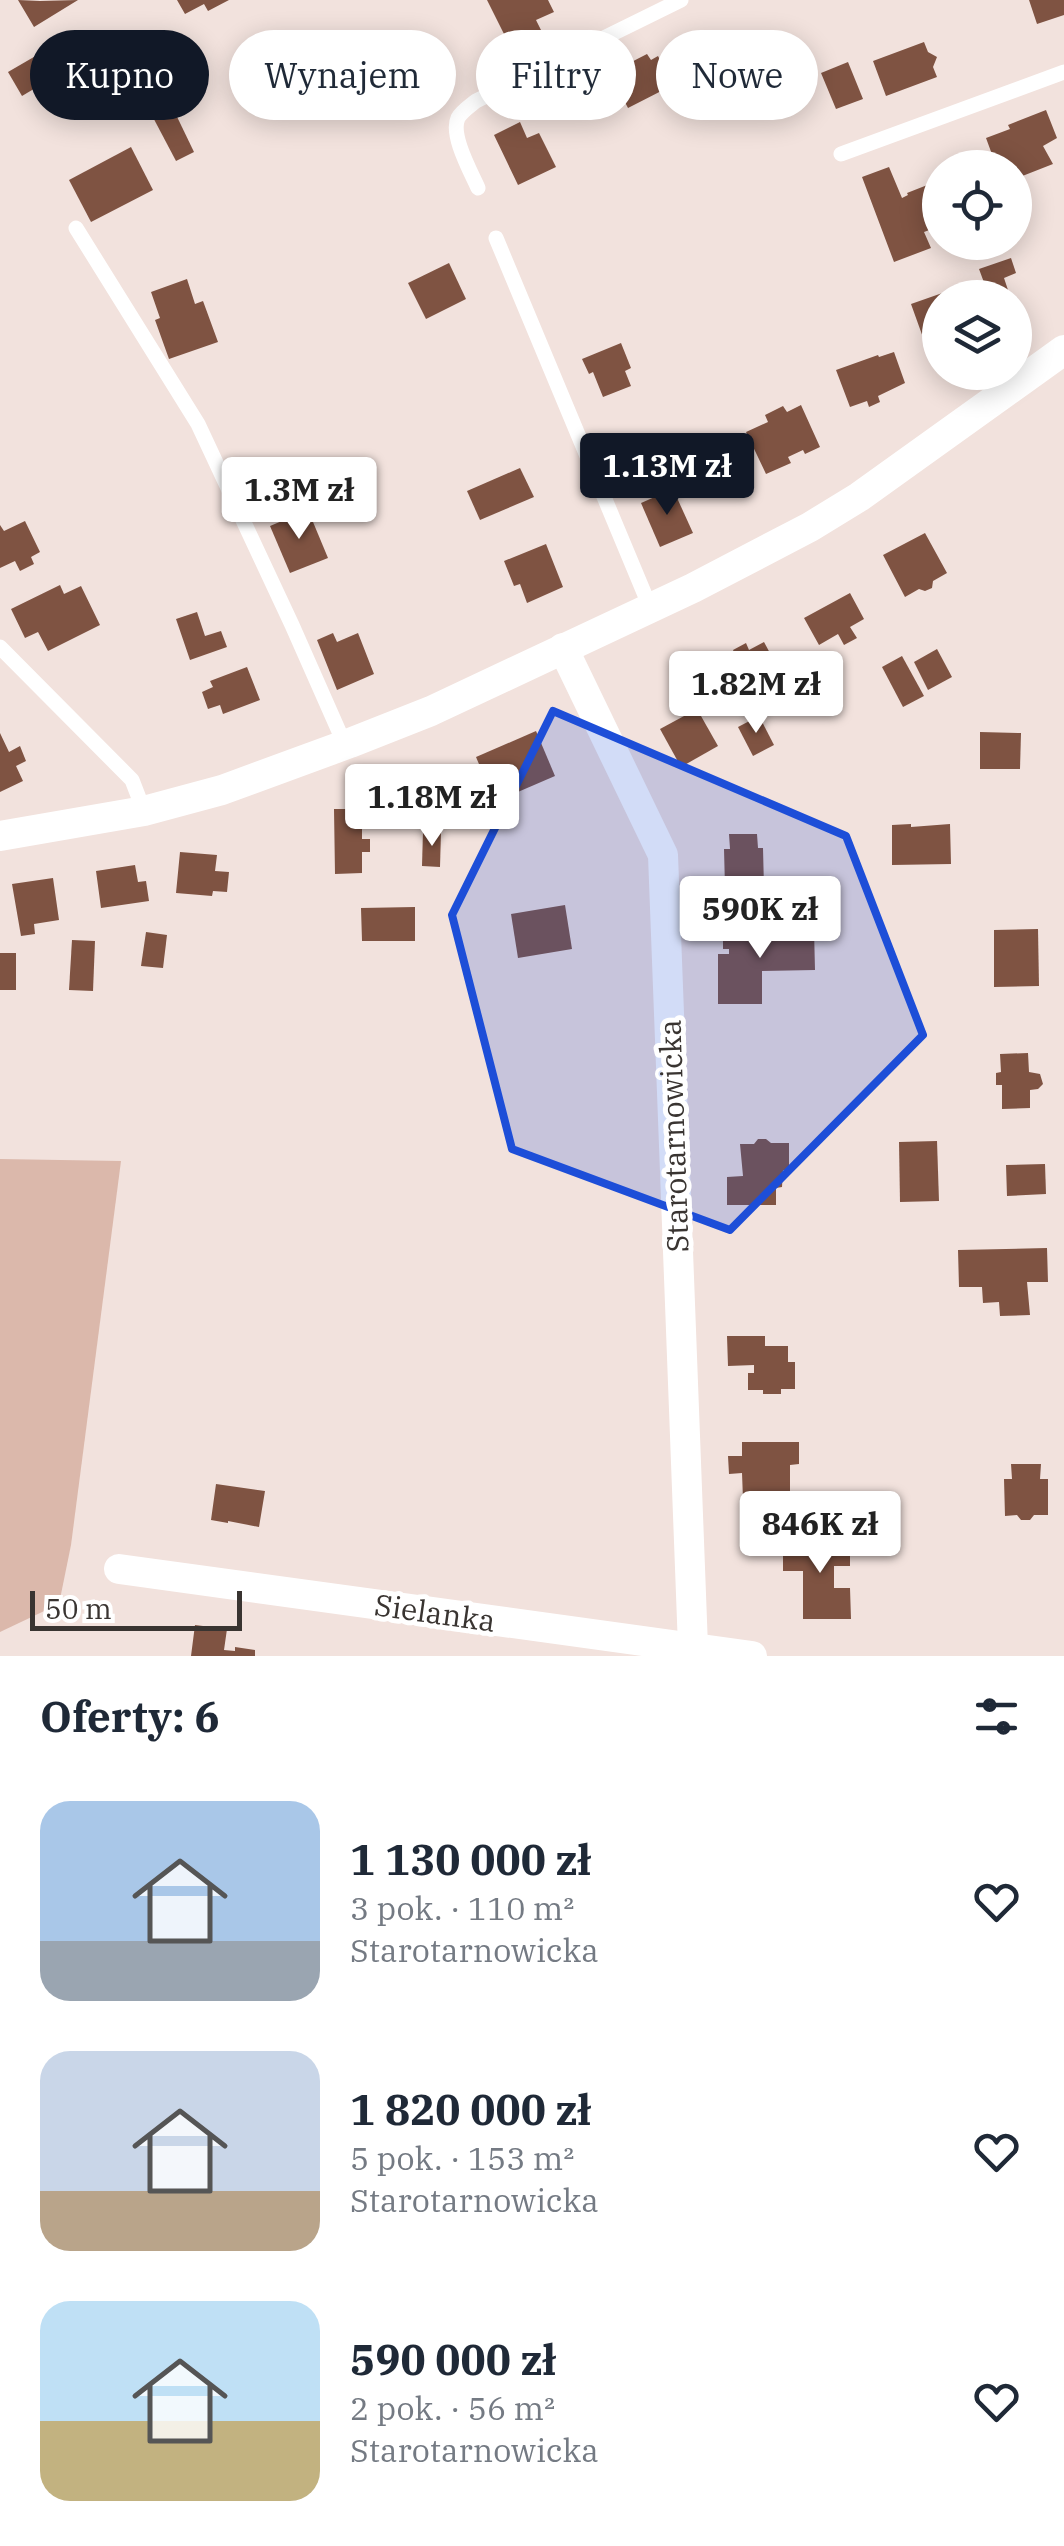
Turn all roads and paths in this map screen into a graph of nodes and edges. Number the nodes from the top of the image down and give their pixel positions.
1 (681, 0) edge
2 (1064, 72) edge
3 (841, 154) dead end
4 (478, 188) dead end
5 (76, 228) dead end
6 (496, 238) dead end
7 (1064, 350) edge
8 (650, 607) junction
9 (0, 647) edge
10 (563, 648) junction
11 (345, 745) junction
12 (144, 811) junction
13 (0, 836) edge
14 (119, 1569) dead end
15 (693, 1647) junction
16 (752, 1656) edge

1 - 4 lane
2 - 3 lane
5 - 11 lane
6 - 8 lane
7 - 8 street
8 - 10 street
9 - 12 lane
10 - 11 street
10 - 15 street, Starotarnowicka
11 - 12 street
12 - 13 street
14 - 15 street, Sielanka
15 - 16 street, Sielanka

